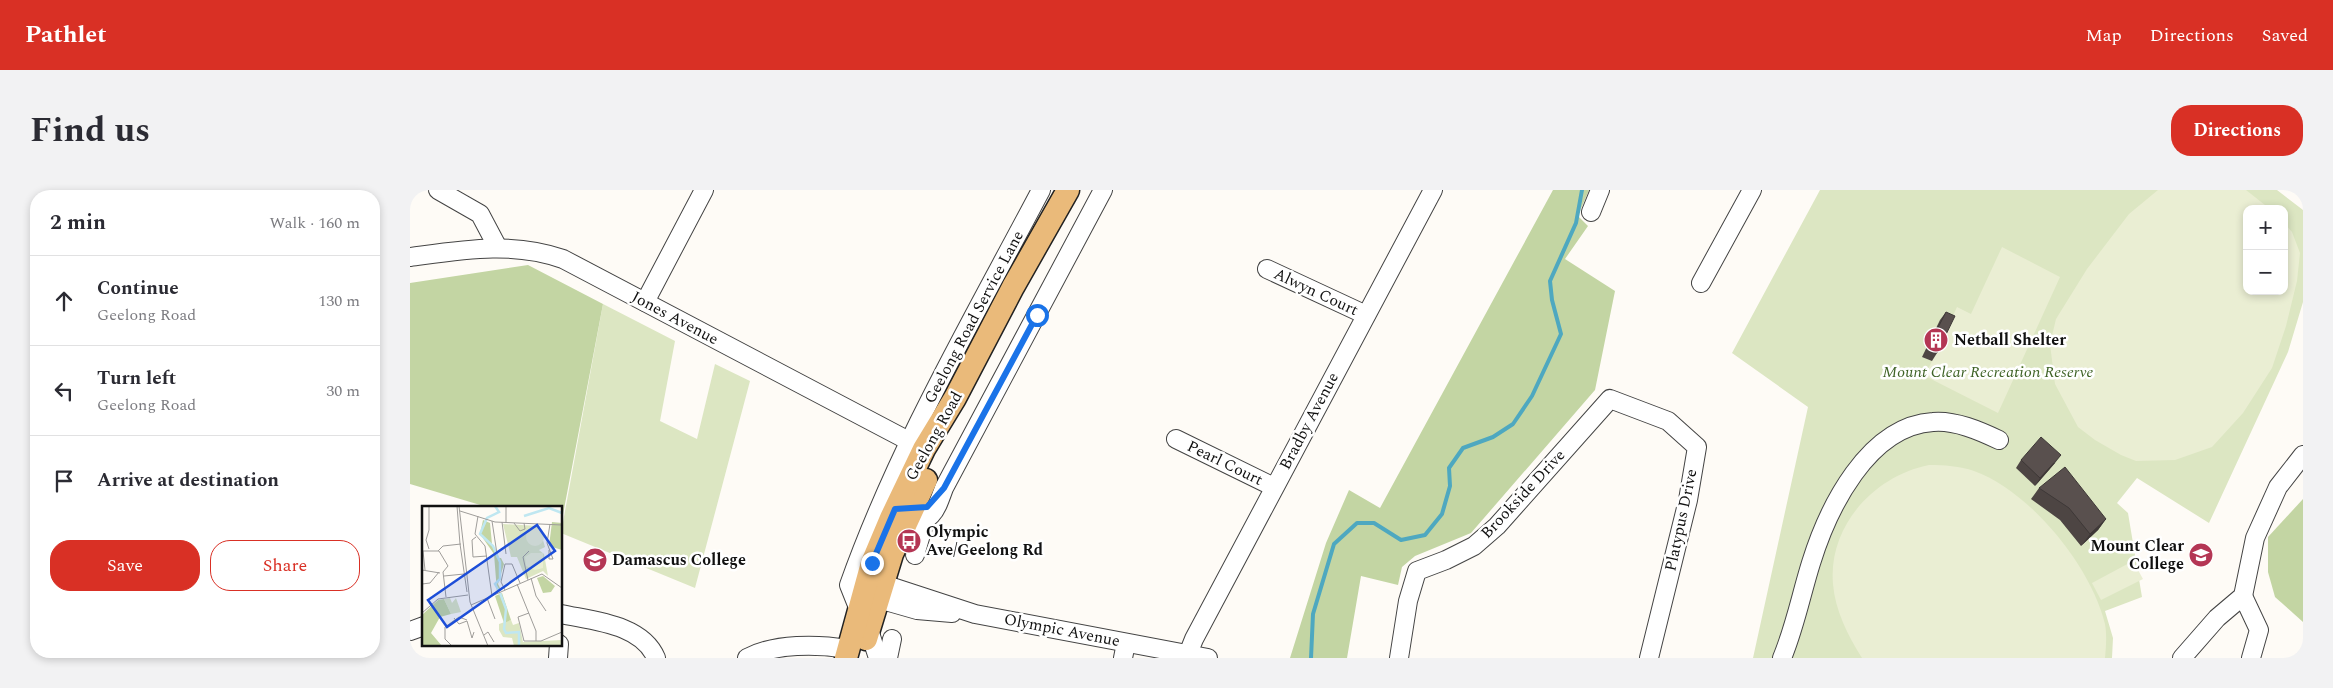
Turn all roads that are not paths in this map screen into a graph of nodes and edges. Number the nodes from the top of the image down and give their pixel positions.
1 (438, 190) edge
2 (704, 190) edge
3 (1041, 190) edge
4 (1068, 190) edge
5 (1103, 190) edge
6 (1432, 190) edge
7 (1600, 190) edge
8 (1752, 190) edge
9 (1591, 212) dead end
10 (498, 248) junction
11 (410, 257) edge
12 (1267, 269) dead end
13 (1701, 283) dead end
14 (645, 302) junction
15 (1366, 315) junction
16 (1641, 410) joint
17 (1176, 439) dead end
18 (1999, 440) dead end
19 (924, 449) junction
20 (2303, 455) edge
21 (1274, 487) junction
22 (905, 517) junction
23 (915, 555) dead end
24 (2243, 596) junction
25 (871, 600) junction
26 (562, 614) edge
27 (422, 627) edge
28 (410, 631) edge
29 (892, 639) dead end
30 (1124, 650) edge
31 (1188, 654) junction
32 (852, 655) edge
33 (656, 658) edge
34 (746, 658) edge
35 (878, 658) edge
36 (888, 658) edge
37 (1208, 658) edge
38 (1399, 658) edge
39 (1649, 658) edge
40 (1782, 658) edge
41 (2182, 658) edge
42 (2251, 658) edge

1 - 10 street
2 - 14 street
3 - 19 street, Geelong Road Service Lane
4 - 19 main road, Geelong Road
5 - 22 street, Geelong Road
6 - 15 street, Bradby Avenue
7 - 9 street
8 - 13 street
10 - 11 street, Jones Avenue
10 - 14 street, Jones Avenue
12 - 15 street, Alwyn Court
14 - 19 street, Jones Avenue
15 - 21 street, Bradby Avenue
16 - 38 street, Brookside Drive
16 - 39 street, Platypus Drive
17 - 21 street, Pearl Court
18 - 40 street
19 - 22 main road, Geelong Road
19 - 25 street, Geelong Road Service Lane
20 - 24 street
21 - 31 street, Bradby Avenue
22 - 23 street
22 - 25 main road, Geelong Road
24 - 41 street
24 - 42 street
25 - 30 street, Olympic Avenue
25 - 32 main road, Geelong Road
25 - 35 street
26 - 33 street
27 - 28 street
29 - 36 street
30 - 31 street, Olympic Avenue
31 - 37 street, Olympic Avenue
32 - 34 street

